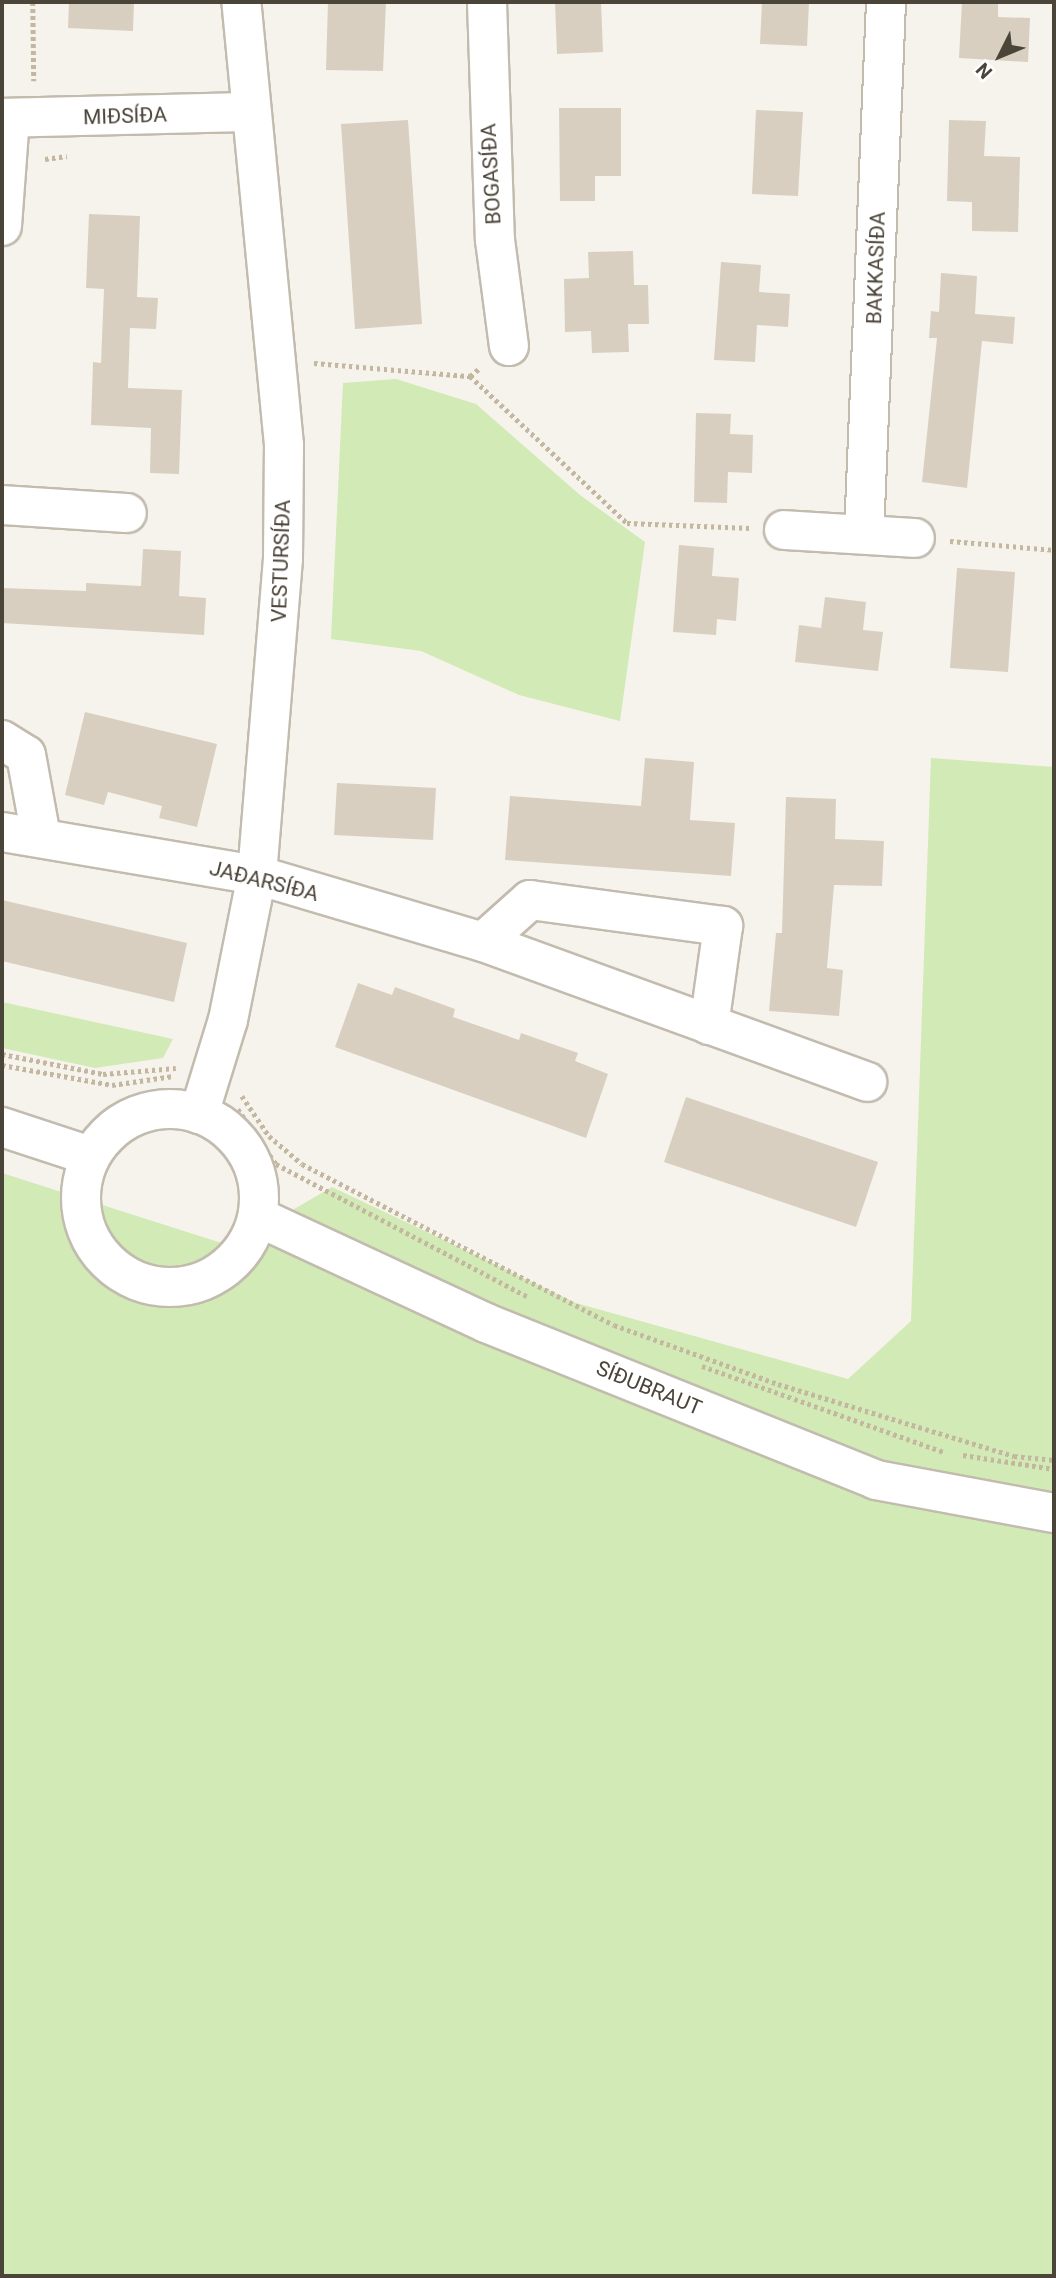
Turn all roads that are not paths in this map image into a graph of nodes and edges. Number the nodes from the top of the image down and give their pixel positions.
1 (241, 2) edge
2 (487, 2) edge
3 (886, 2) edge
4 (248, 112) junction
5 (16, 118) edge
6 (2, 226) edge
7 (509, 346) road end
8 (2, 505) edge
9 (127, 513) dead end
10 (784, 530) road end
11 (864, 534) junction
12 (915, 538) road end
13 (2, 740) edge
14 (2, 832) edge
15 (41, 837) junction
16 (257, 875) junction
17 (483, 942) junction
18 (709, 1025) junction
19 (867, 1083) dead end
20 (205, 1093) junction
21 (2, 1127) edge
22 (90, 1156) junction
23 (258, 1217) junction
24 (1054, 1513) edge

1 - 4 street, VESTURSÍÐA
2 - 7 street, BOGASÍÐA
3 - 11 street, BAKKASÍÐA
4 - 5 street, MIÐSÍÐA
4 - 16 street, VESTURSÍÐA
5 - 6 street
8 - 9 street
10 - 11 street
11 - 12 street
13 - 15 street
14 - 15 street, JAÐARSÍÐA
15 - 16 street, JAÐARSÍÐA
16 - 17 street, JAÐARSÍÐA
16 - 20 street, VESTURSÍÐA
17 - 18 street, JAÐARSÍÐA
17 - 18 street
18 - 19 street, JAÐARSÍÐA
20 - 22 street
20 - 23 street
21 - 22 street
22 - 23 street
23 - 24 street, SÍÐUBRAUT

